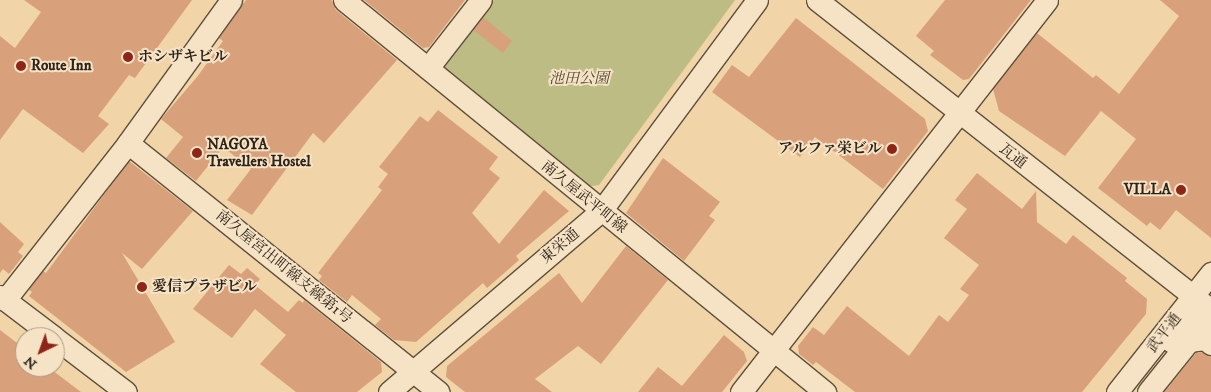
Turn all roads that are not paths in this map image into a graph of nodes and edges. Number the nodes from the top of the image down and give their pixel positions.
1 (231, 0) edge
2 (344, 0) edge
3 (481, 0) edge
4 (757, 0) edge
5 (817, 0) edge
6 (1047, 0) edge
7 (428, 68) junction
8 (958, 113) junction
9 (128, 143) junction
10 (601, 211) junction
11 (1211, 273) edge
12 (1193, 296) junction
13 (2, 298) edge
14 (1211, 310) edge
15 (1211, 326) edge
16 (41, 327) edge
17 (1211, 344) edge
18 (65, 345) edge
19 (773, 350) junction
20 (413, 371) junction
21 (126, 392) edge
22 (389, 392) edge
23 (439, 392) edge
24 (742, 392) edge
25 (825, 392) edge
26 (1117, 392) edge
27 (1133, 392) edge
28 (1148, 392) edge

1 - 9 street
2 - 7 street, 南久屋武平町線
3 - 7 street
4 - 10 street, 東栄通
5 - 8 street, 瓦通
6 - 8 street
7 - 10 street, 南久屋武平町線
8 - 12 street, 瓦通
8 - 19 street
9 - 13 street
9 - 20 street, 南久屋宮出町線支線第1号
10 - 19 street, 南久屋武平町線
10 - 20 street, 東栄通
11 - 12 street, 武平通
12 - 14 street, 瓦通
12 - 26 street, 武平通
13 - 16 street
15 - 27 street
17 - 28 street
18 - 21 street
19 - 24 street
19 - 25 street, 南久屋武平町線
20 - 22 street, 東栄通
20 - 23 street, 南久屋宮出町線支線第1号

